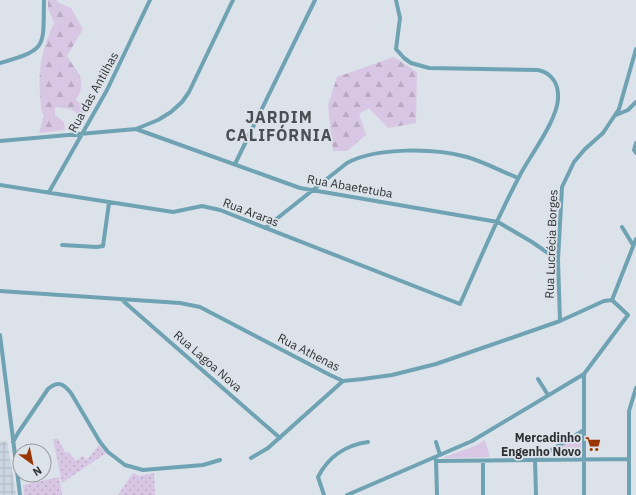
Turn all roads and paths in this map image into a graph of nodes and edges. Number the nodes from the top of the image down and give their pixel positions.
1 (44, 0) edge
2 (150, 0) edge
3 (233, 0) edge
4 (315, 0) edge
5 (396, 0) edge
6 (636, 49) edge
7 (0, 63) edge
8 (636, 102) edge
9 (616, 115) junction
10 (136, 129) junction
11 (81, 134) junction
12 (0, 142) edge
13 (636, 143) edge
14 (636, 153) edge
15 (235, 164) junction
16 (518, 178) junction
17 (0, 185) edge
18 (314, 189) junction
19 (49, 192) junction
20 (109, 203) junction
21 (498, 222) junction
22 (265, 228) junction
23 (622, 228) dead end
24 (636, 239) edge
25 (62, 245) dead end
26 (633, 245) junction
27 (558, 260) junction
28 (0, 291) edge
29 (122, 300) junction
30 (612, 300) junction
31 (560, 321) junction
32 (0, 335) edge
33 (584, 374) junction
34 (538, 379) dead end
35 (344, 381) junction
36 (636, 388) edge
37 (548, 395) junction
38 (584, 430) junction
39 (280, 438) junction
40 (13, 442) junction
41 (368, 442) dead end
42 (436, 442) dead end
43 (440, 455) junction
44 (251, 458) dead end
45 (436, 459) junction
46 (584, 459) junction
47 (630, 459) junction
48 (220, 460) dead end
49 (483, 460) junction
50 (535, 460) junction
51 (20, 495) edge
52 (324, 495) edge
53 (347, 495) edge
54 (437, 495) edge
55 (484, 495) edge
56 (536, 495) edge
57 (584, 495) edge
58 (629, 495) edge

1 - 7 street
2 - 11 street, Rua das Antilhas
3 - 10 street
4 - 15 street
5 - 16 street
6 - 9 street, Rua Lucrécia Borges
8 - 9 street, Rua Lucrécia Borges
9 - 27 street, Rua Lucrécia Borges
10 - 11 street
10 - 15 street, Rua Abaetetuba
11 - 12 street
11 - 19 street, Rua das Antilhas
13 - 14 street
15 - 18 street, Rua Abaetetuba
16 - 18 street
16 - 21 street
17 - 19 street, Rua Araras
18 - 21 street, Rua Abaetetuba
18 - 22 street
19 - 20 street, Rua Araras
20 - 22 street, Rua Araras
20 - 25 street
21 - 22 street, Rua Araras
21 - 27 street, Rua Abaetetuba
23 - 26 street
24 - 26 street
26 - 30 street
27 - 31 street, Rua Lucrécia Borges
28 - 29 street, Rua Athenas
29 - 35 street, Rua Athenas
29 - 39 street, Rua Lagoa Nova
30 - 31 street, Rua Athenas
30 - 33 street
31 - 35 street, Rua Athenas
32 - 40 street
33 - 37 street
33 - 38 street
34 - 37 street
35 - 39 street
36 - 47 street
37 - 43 street
38 - 46 street
38 - 50 street
39 - 44 street
40 - 48 street
40 - 51 street
41 - 52 street
42 - 43 street
43 - 45 street
45 - 49 street
45 - 53 street
45 - 54 street
46 - 47 street
46 - 50 street
46 - 57 street
47 - 58 street
49 - 50 street
49 - 55 street
50 - 56 street

